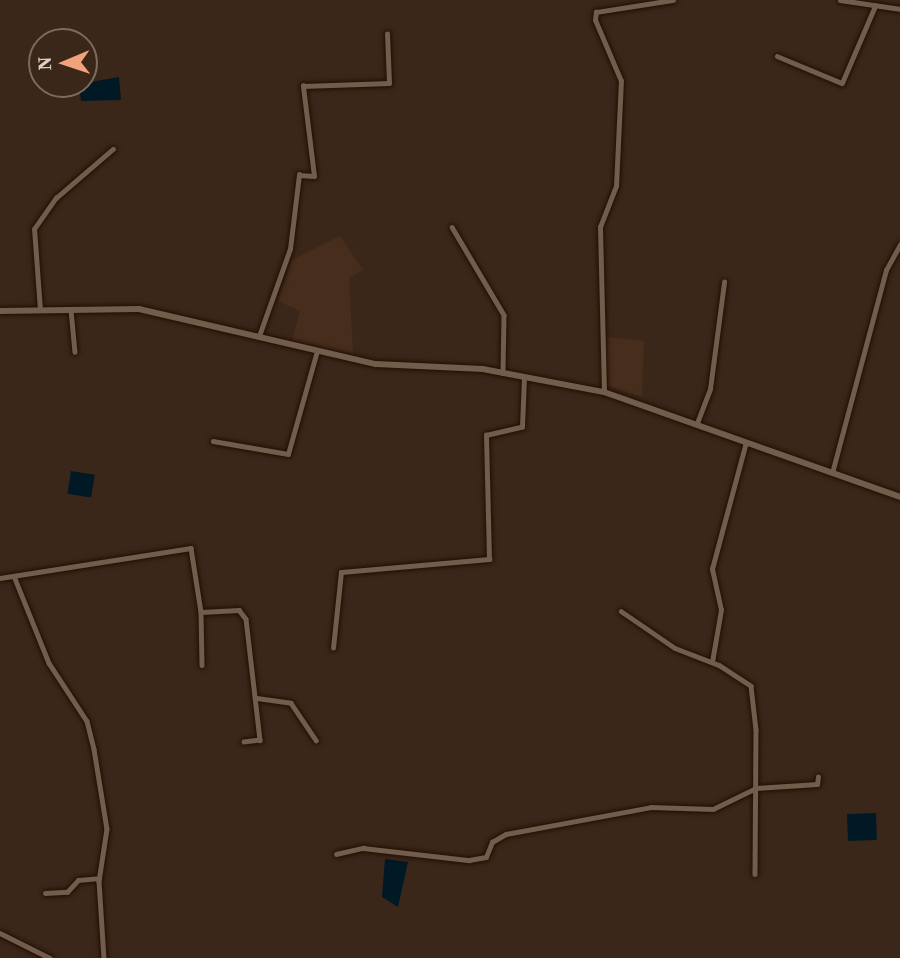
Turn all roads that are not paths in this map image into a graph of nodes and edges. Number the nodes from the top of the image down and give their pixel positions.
1 (673, 0) edge
2 (840, 0) edge
3 (875, 6) junction
4 (900, 9) edge
5 (387, 34) dead end
6 (777, 56) dead end
7 (113, 149) dead end
8 (452, 227) dead end
9 (900, 245) edge
10 (723, 282) dead end
11 (71, 309) junction
12 (40, 310) junction
13 (0, 311) edge
14 (260, 336) junction
15 (317, 351) junction
16 (75, 352) dead end
17 (503, 373) junction
18 (524, 377) junction
19 (604, 392) junction
20 (697, 423) junction
21 (213, 441) dead end
22 (746, 441) junction
23 (832, 473) junction
24 (900, 497) edge
25 (13, 576) junction
26 (0, 578) edge
27 (621, 611) dead end
28 (201, 612) junction
29 (333, 648) dead end
30 (712, 662) junction
31 (202, 665) dead end
32 (257, 698) junction
33 (316, 740) dead end
34 (244, 742) dead end
35 (818, 777) dead end
36 (756, 788) junction
37 (337, 854) dead end
38 (755, 874) dead end
39 (99, 878) junction
40 (44, 893) dead end
41 (0, 933) edge
42 (50, 958) edge
43 (104, 958) edge

1 - 19 street
2 - 3 street
3 - 4 street
3 - 6 street
5 - 14 street
7 - 12 street
8 - 17 street
9 - 23 street
10 - 20 street
11 - 12 main road
11 - 14 main road
11 - 16 street
12 - 13 main road
14 - 15 main road
15 - 17 main road
15 - 21 street
17 - 18 main road
18 - 19 main road
18 - 29 street
19 - 20 main road
20 - 22 main road
22 - 23 main road
22 - 30 street
23 - 24 main road
25 - 26 street
25 - 28 street
25 - 39 street
27 - 30 street
28 - 31 street
28 - 32 street
30 - 36 street
32 - 33 street
32 - 34 street
35 - 36 street
36 - 37 street
36 - 38 street
39 - 40 street
39 - 43 street
41 - 42 street

